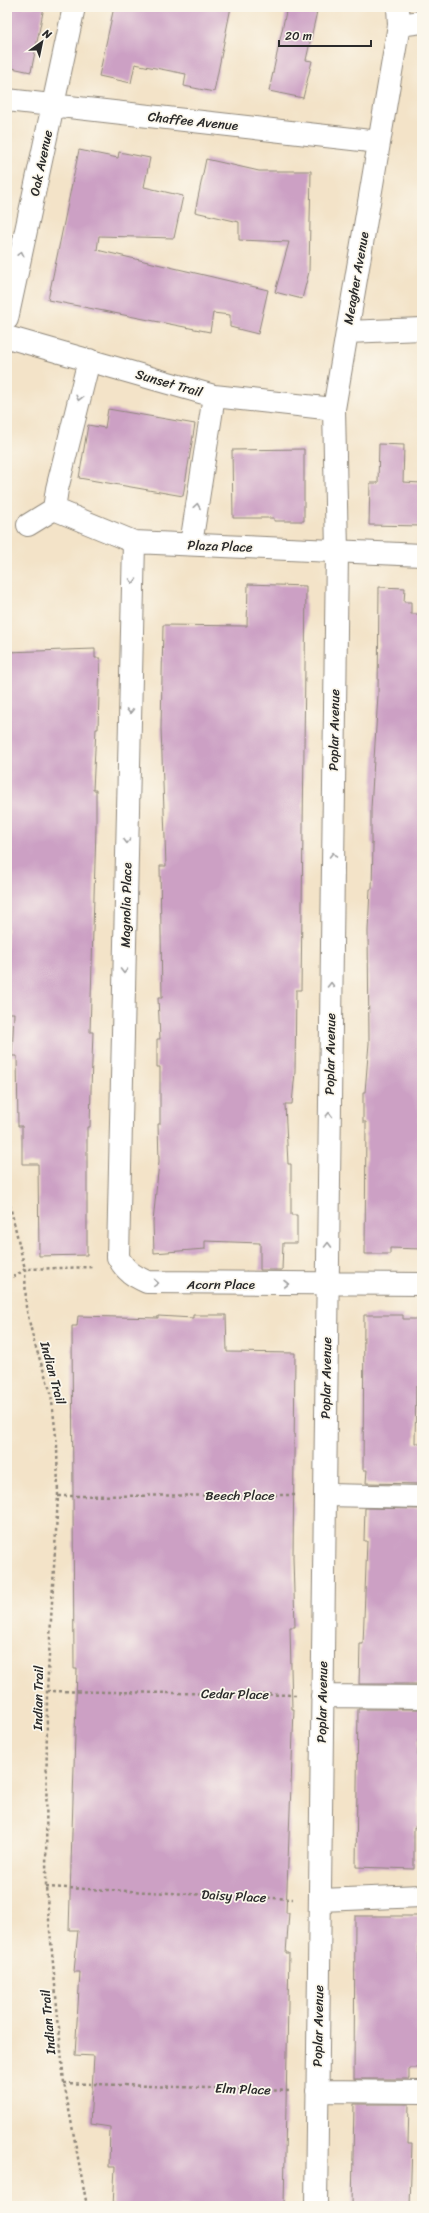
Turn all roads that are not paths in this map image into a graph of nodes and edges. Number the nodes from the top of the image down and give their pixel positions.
1 (74, 7) edge
2 (399, 16) edge
3 (422, 22) edge
4 (7, 100) edge
5 (53, 105) junction
6 (380, 142) junction
7 (7, 319) edge
8 (422, 325) edge
9 (422, 329) edge
10 (347, 332) junction
11 (7, 337) edge
12 (89, 360) junction
13 (214, 396) junction
14 (334, 410) junction
15 (54, 509) junction
16 (28, 525) dead end
17 (134, 542) junction
18 (191, 544) junction
19 (337, 551) junction
20 (422, 554) edge
21 (122, 1266) joint
22 (327, 1284) junction
23 (422, 1284) edge
24 (325, 1495) junction
25 (422, 1497) edge
26 (322, 1696) junction
27 (422, 1697) edge
28 (422, 1896) edge
29 (320, 1900) junction
30 (317, 2092) junction
31 (422, 2092) edge
32 (316, 2206) edge

1 - 5 street, Oak Avenue
2 - 3 street
2 - 6 street, Meagher Avenue
4 - 5 street, Chaffee Avenue
5 - 6 street, Chaffee Avenue
7 -> 5 street, Oak Avenue
6 - 10 street, Meagher Avenue
8 - 9 street
9 - 10 street
10 - 14 street, Meagher Avenue
11 - 12 street, Sunset Trail
12 - 13 street, Sunset Trail
12 -> 15 street
13 - 14 street, Sunset Trail
18 -> 13 street
14 - 19 street, Meagher Avenue
15 - 16 street
15 - 17 street, Plaza Place
17 - 18 street, Plaza Place
17 -> 21 street, Magnolia Place
18 - 19 street, Plaza Place
19 - 20 street, Plaza Place
22 -> 19 street, Poplar Avenue
21 -> 22 street, Acorn Place
22 - 23 street, Acorn Place
22 - 24 street, Poplar Avenue
24 - 25 street
24 - 26 street, Poplar Avenue
26 - 27 street
26 - 29 street, Poplar Avenue
28 - 29 street
29 - 30 street, Poplar Avenue
30 - 31 street
30 - 32 street, Poplar Avenue

